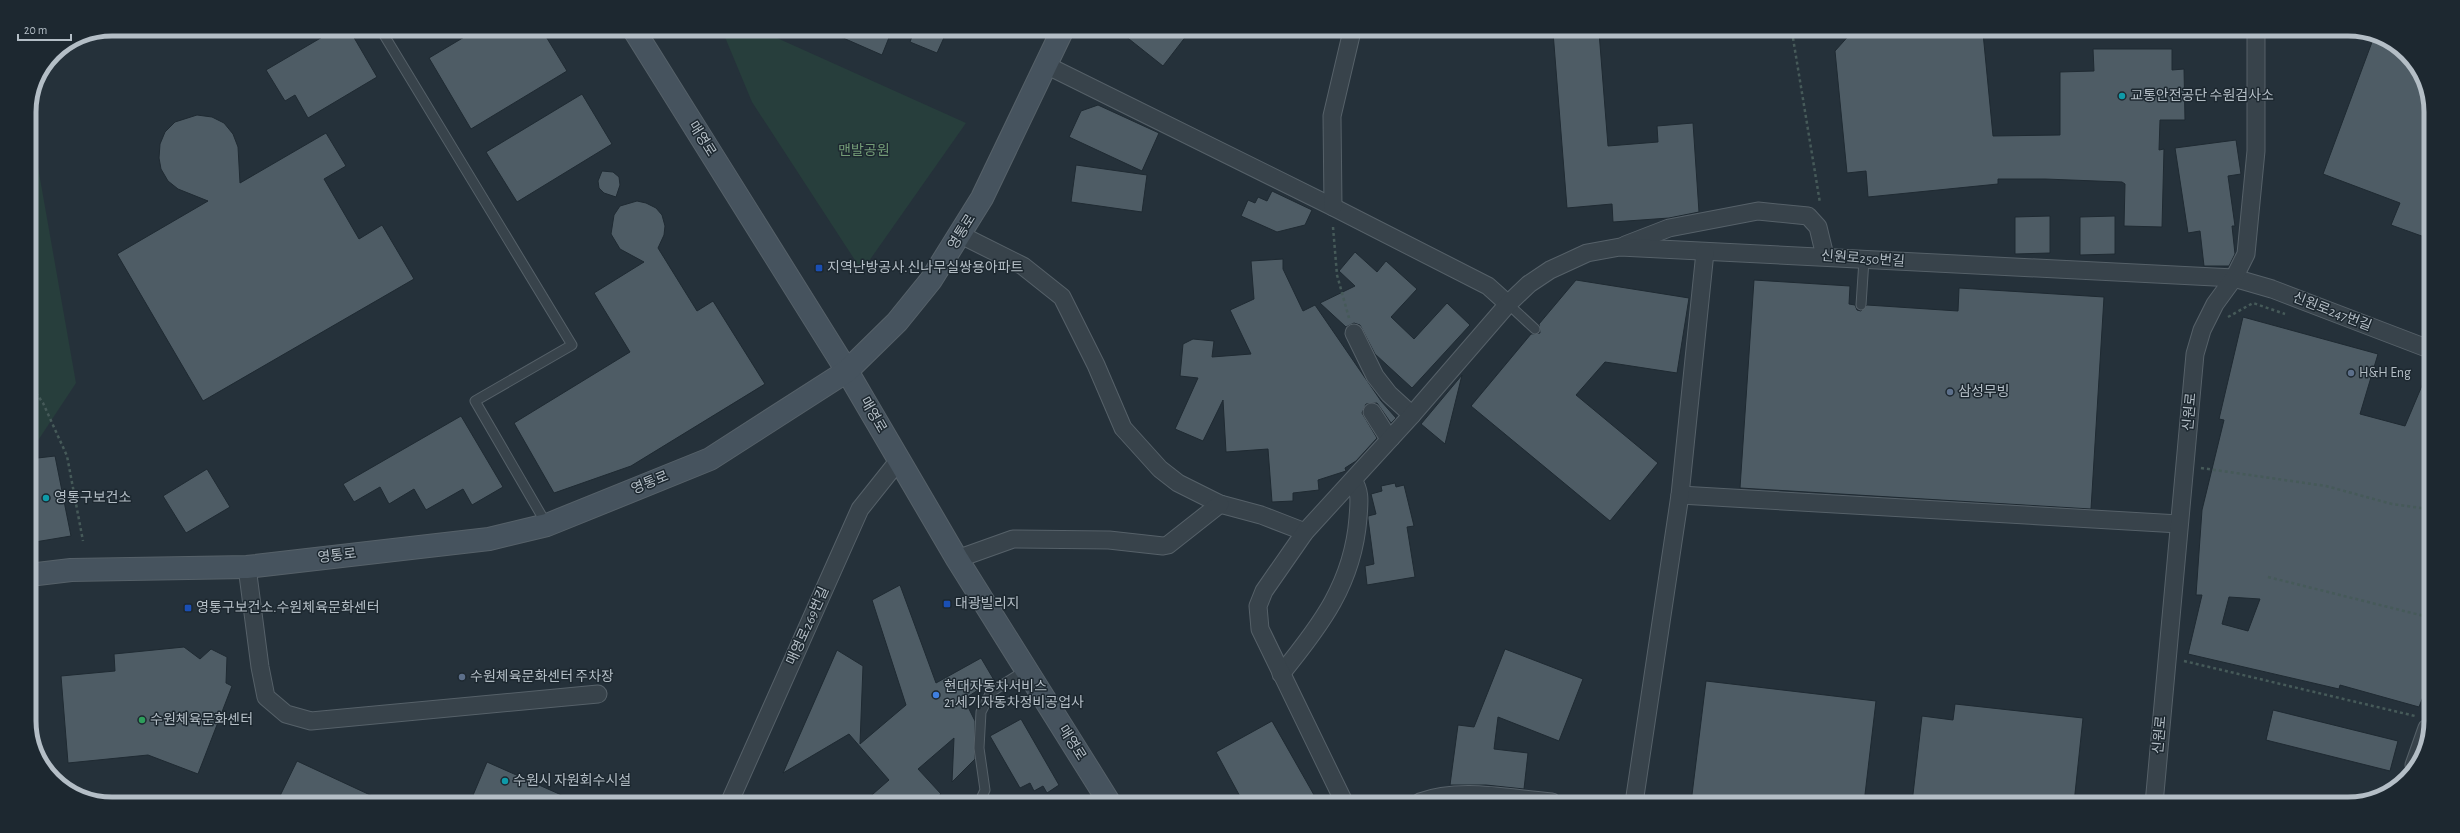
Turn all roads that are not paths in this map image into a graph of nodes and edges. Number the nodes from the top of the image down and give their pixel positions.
1 (385, 36) edge
2 (638, 36) edge
3 (1060, 36) edge
4 (1351, 36) edge
5 (2256, 36) edge
6 (1046, 65) junction
7 (1333, 207) junction
8 (961, 235) junction
9 (1620, 247) junction
10 (1705, 252) junction
11 (1825, 256) junction
12 (1864, 260) junction
13 (2234, 278) junction
14 (1508, 304) junction
15 (1861, 305) dead end
16 (1535, 329) dead end
17 (1354, 333) road end
18 (2424, 347) edge
19 (848, 371) junction
20 (1372, 412) dead end
21 (1412, 415) junction
22 (1391, 438) junction
23 (899, 460) junction
24 (1353, 480) junction
25 (1680, 495) junction
26 (1220, 504) junction
27 (2179, 524) junction
28 (547, 525) junction
29 (1305, 532) junction
30 (957, 558) junction
31 (247, 566) junction
32 (36, 574) edge
33 (1026, 670) junction
34 (1281, 674) junction
35 (598, 694) dead end
36 (2423, 730) edge
37 (2418, 751) edge
38 (732, 797) edge
39 (982, 797) edge
40 (1106, 797) edge
41 (1342, 797) edge
42 (1446, 797) edge
43 (1495, 797) edge
44 (1635, 797) edge
45 (2155, 797) edge

1 - 28 lane
2 - 19 street, 매영로
3 - 6 street, 영통로
4 - 7 street
5 - 13 street, 신원로
6 - 7 street
6 - 8 street, 영통로
7 - 14 street
8 - 19 street, 영통로
8 - 26 street
9 - 10 street, 신원로250번길
9 - 11 street
9 - 14 street, 신원로250번길
10 - 11 street, 신원로250번길
10 - 25 street
11 - 12 street, 신원로250번길
12 - 13 street, 신원로250번길
12 - 15 lane
13 - 18 street, 신원로247번길
13 - 27 street, 신원로
14 - 16 lane
14 - 21 street, 신원로250번길
17 - 21 street
19 - 23 street, 매영로
19 - 28 street, 영통로
20 - 22 street
21 - 22 street, 신원로250번길
22 - 24 street, 신원로250번길
23 - 30 street, 매영로
23 - 38 street, 매영로269번길
24 - 29 street, 신원로250번길
24 - 34 street
25 - 27 street
25 - 44 street
26 - 29 street
26 - 30 street
27 - 45 street, 신원로
28 - 31 street, 영통로
29 - 34 street, 신원로250번길
30 - 33 street, 매영로
31 - 32 street, 영통로
31 - 35 street
33 - 39 lane
33 - 40 street, 매영로
34 - 41 street, 신원로250번길
36 - 37 street
42 - 43 street

